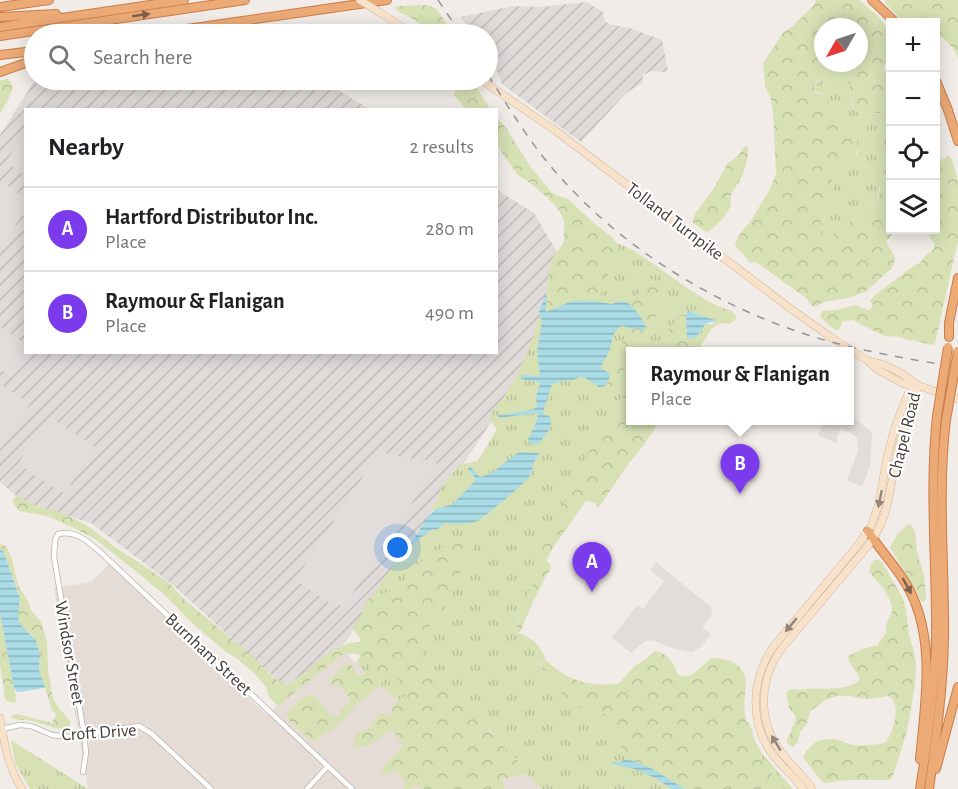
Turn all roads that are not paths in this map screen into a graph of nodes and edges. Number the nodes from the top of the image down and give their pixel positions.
1 (48, 0) edge
2 (184, 0) edge
3 (244, 0) edge
4 (360, 0) edge
5 (387, 0) edge
6 (872, 0) edge
7 (0, 7) edge
8 (118, 10) junction
9 (0, 17) edge
10 (891, 18) edge
11 (81, 24) edge
12 (221, 24) edge
13 (398, 24) edge
14 (0, 27) edge
15 (24, 32) edge
16 (0, 36) edge
17 (24, 52) edge
18 (0, 56) edge
19 (24, 64) edge
20 (0, 72) edge
21 (497, 90) edge
22 (940, 91) edge
23 (958, 141) edge
24 (958, 278) edge
25 (958, 302) edge
26 (950, 337) junction
27 (846, 347) edge
28 (958, 351) edge
29 (854, 352) edge
30 (917, 385) junction
31 (958, 399) edge
32 (942, 418) junction
33 (893, 433) junction
34 (902, 436) junction
35 (58, 534) joint
36 (871, 535) junction
37 (779, 646) junction
38 (958, 687) edge
39 (0, 718) edge
40 (2, 729) junction
41 (84, 734) junction
42 (328, 766) junction
43 (83, 772) dead end
44 (22, 789) edge
45 (211, 789) edge
46 (307, 789) edge
47 (352, 789) edge
48 (803, 789) edge
49 (812, 789) edge
50 (920, 789) edge
51 (929, 789) edge

1 - 7 highway
2 - 8 highway
11 -> 3 highway
4 - 13 main road, bridge
5 - 12 highway
6 - 10 highway
8 - 9 highway
8 - 14 highway
16 -> 15 highway
17 - 18 highway
19 - 20 highway
21 - 27 main road, Tolland Turnpike
22 - 23 highway
24 - 26 highway
25 - 26 highway
26 - 32 highway, bridge
28 - 32 highway, bridge
29 - 30 main road, Tolland Turnpike
30 - 31 main road, Tolland Turnpike
30 - 33 main road, Chapel Road
30 - 34 main road, Chapel Road
32 - 50 highway
32 - 51 highway
33 - 34 main road
33 -> 36 main road, Chapel Road
34 - 36 main road, Chapel Road
35 - 41 street, Windsor Street
35 - 42 street, Burnham Street
36 - 37 main road, Chapel Road
36 -> 50 highway
37 - 48 main road, Chapel Road
49 -> 37 main road, Chapel Road
38 - 51 highway
39 - 40 main road
40 - 41 street, Croft Drive
40 - 44 main road
41 - 43 street, Windsor Street
41 - 45 street, Croft Drive
42 - 46 street
42 - 47 street, Burnham Street

